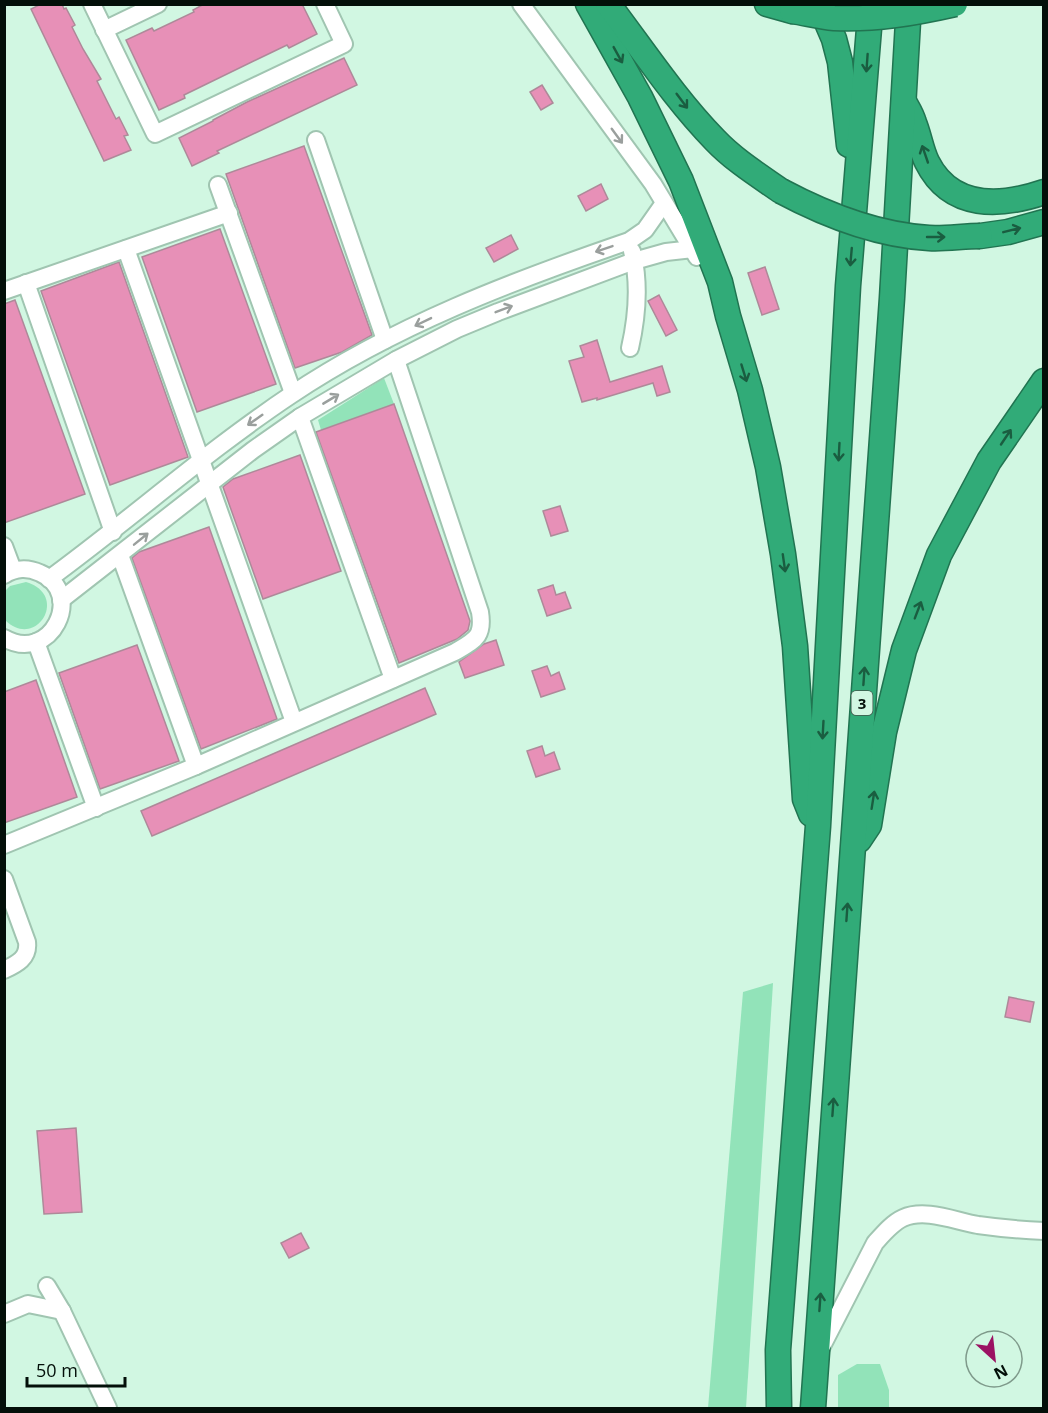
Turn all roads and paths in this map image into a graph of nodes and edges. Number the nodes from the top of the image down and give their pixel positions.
1 (92, 4) edge
2 (158, 4) edge
3 (325, 4) edge
4 (521, 4) edge
5 (588, 4) edge
6 (608, 4) edge
7 (767, 4) edge
8 (819, 4) edge
9 (872, 4) edge
10 (909, 4) edge
11 (955, 4) edge
12 (104, 30) junction
13 (902, 97) junction
14 (316, 140) dead end
15 (859, 171) junction
16 (218, 185) dead end
17 (1044, 192) edge
18 (664, 202) junction
19 (229, 213) junction
20 (1044, 222) edge
21 (629, 241) junction
22 (126, 249) junction
23 (693, 249) junction
24 (634, 261) junction
25 (26, 283) junction
26 (4, 291) edge
27 (728, 316) junction
28 (386, 340) junction
29 (630, 348) dead end
30 (396, 360) junction
31 (1044, 381) edge
32 (293, 393) junction
33 (300, 417) junction
34 (201, 459) junction
35 (208, 484) junction
36 (113, 532) junction
37 (4, 546) edge
38 (120, 555) junction
39 (9, 573) edge
40 (49, 579) junction
41 (61, 600) junction
42 (4, 638) edge
43 (36, 642) junction
44 (393, 679) junction
45 (294, 722) junction
46 (196, 766) junction
47 (96, 808) junction
48 (818, 826) junction
49 (4, 845) edge
50 (851, 852) junction
51 (4, 879) edge
52 (4, 970) edge
53 (1044, 1231) edge
54 (47, 1286) dead end
55 (62, 1311) junction
56 (4, 1314) edge
57 (816, 1358) junction
58 (779, 1404) edge
59 (813, 1405) edge
60 (108, 1408) edge

1 - 12 street
2 - 12 street
3 - 12 street
4 -> 18 street
5 -> 27 highway
6 -> 20 highway, bridge
7 - 11 highway, bridge
8 - 15 highway
9 -> 15 highway
10 - 13 highway, 3
17 -> 13 highway
50 -> 13 highway, 3
14 - 28 street
15 -> 48 highway
16 - 19 street
18 - 21 street
18 - 23 street
19 - 22 street
19 - 32 street
21 - 24 street
21 -> 28 street
22 - 25 street
22 - 34 street
23 - 24 street
23 - 27 street
24 - 29 street
30 -> 24 street
25 - 26 street
25 - 36 street
27 -> 48 highway
28 - 32 street
33 -> 30 street
30 - 44 street
50 -> 31 highway
32 -> 34 street
33 - 35 street
33 - 44 street
34 - 35 street
34 - 36 street
38 -> 35 street
35 - 45 street
36 - 40 street
37 - 39 street
38 - 41 street
38 - 46 street
39 - 40 street
40 - 41 street
41 - 43 street
42 - 43 street
43 - 47 street
44 - 45 street
45 - 46 street
46 - 47 street
47 - 49 street
48 - 58 highway
57 -> 50 highway, 3
51 - 52 street
53 - 57 street
54 - 55 street
55 - 56 street
55 - 60 street
57 - 59 highway, 3

